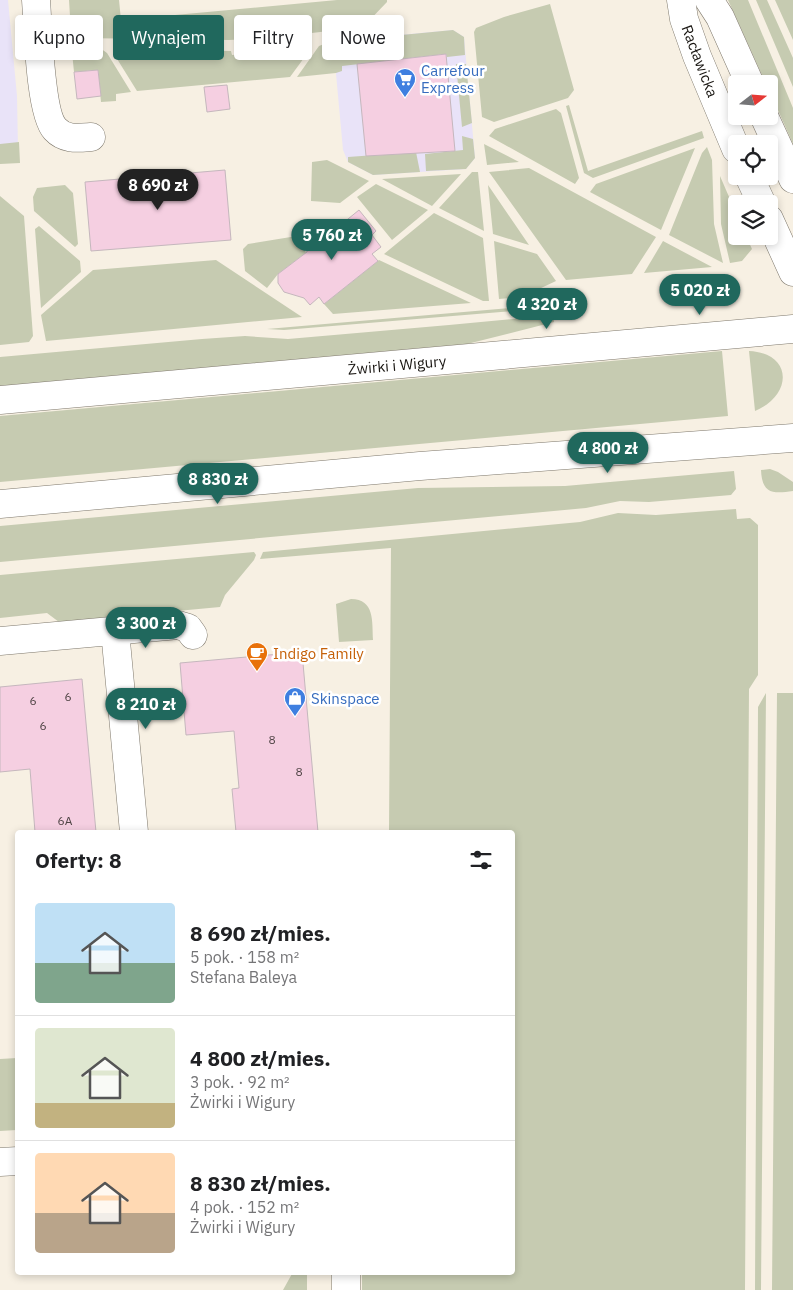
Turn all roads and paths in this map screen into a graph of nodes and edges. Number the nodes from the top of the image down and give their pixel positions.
1 (36, 0) edge
2 (681, 0) edge
3 (709, 0) edge
4 (746, 75) edge
5 (768, 125) edge
6 (730, 135) edge
7 (91, 137) dead end
8 (793, 179) edge
9 (778, 239) edge
10 (793, 272) edge
11 (793, 329) edge
12 (0, 400) edge
13 (793, 438) edge
14 (0, 504) edge
15 (115, 631) junction
16 (193, 635) dead end
17 (0, 641) edge
18 (134, 830) edge
19 (15, 1161) edge
20 (0, 1162) edge
21 (346, 1275) edge
22 (346, 1290) edge

1 - 7 main road
2 - 6 main road, Racławicka
3 - 4 main road
5 - 8 main road
9 - 10 main road
11 - 12 main road, Żwirki i Wigury
13 - 14 main road
15 - 16 main road
15 - 17 main road
15 - 18 main road
19 - 20 main road
21 - 22 main road

